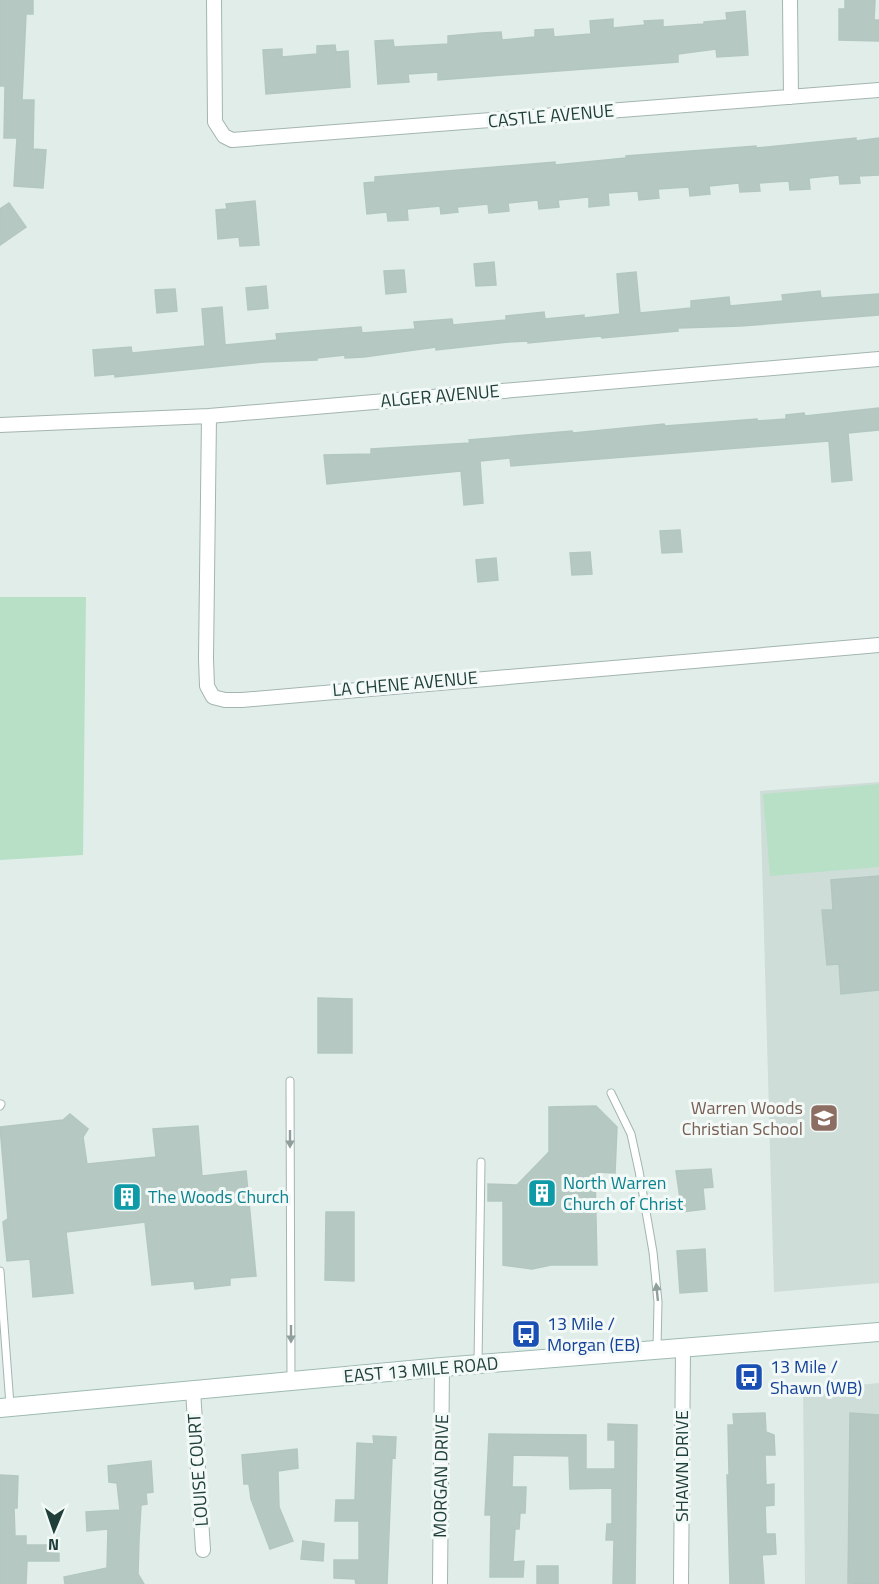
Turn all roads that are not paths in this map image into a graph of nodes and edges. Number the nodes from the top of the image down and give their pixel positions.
1 (214, 0) edge
2 (790, 0) edge
3 (879, 90) edge
4 (790, 97) junction
5 (879, 359) edge
6 (209, 416) junction
7 (0, 425) edge
8 (879, 645) edge
9 (290, 1081) dead end
10 (611, 1093) dead end
11 (481, 1162) dead end
12 (0, 1271) edge
13 (879, 1332) edge
14 (683, 1348) junction
15 (657, 1350) junction
16 (478, 1365) junction
17 (442, 1367) junction
18 (291, 1381) junction
19 (193, 1390) junction
20 (5, 1408) edge
21 (203, 1550) dead end
22 (440, 1584) edge
23 (681, 1584) edge

1 - 4 street, CASTLE AVENUE
2 - 4 street
3 - 4 street, CASTLE AVENUE
5 - 6 street, ALGER AVENUE
6 - 7 street, ALGER AVENUE
6 - 8 street, LA CHENE AVENUE
9 -> 18 lane
15 -> 10 lane
11 - 16 lane
12 - 20 lane
13 - 14 main road, EAST 13 MILE ROAD
14 - 15 main road, EAST 13 MILE ROAD
14 - 23 street, SHAWN DRIVE
15 - 16 main road, EAST 13 MILE ROAD
16 - 17 main road, EAST 13 MILE ROAD
17 - 18 main road, EAST 13 MILE ROAD
17 - 22 street, MORGAN DRIVE
18 - 19 main road, EAST 13 MILE ROAD
19 - 20 main road, EAST 13 MILE ROAD
19 - 21 street, LOUISE COURT

